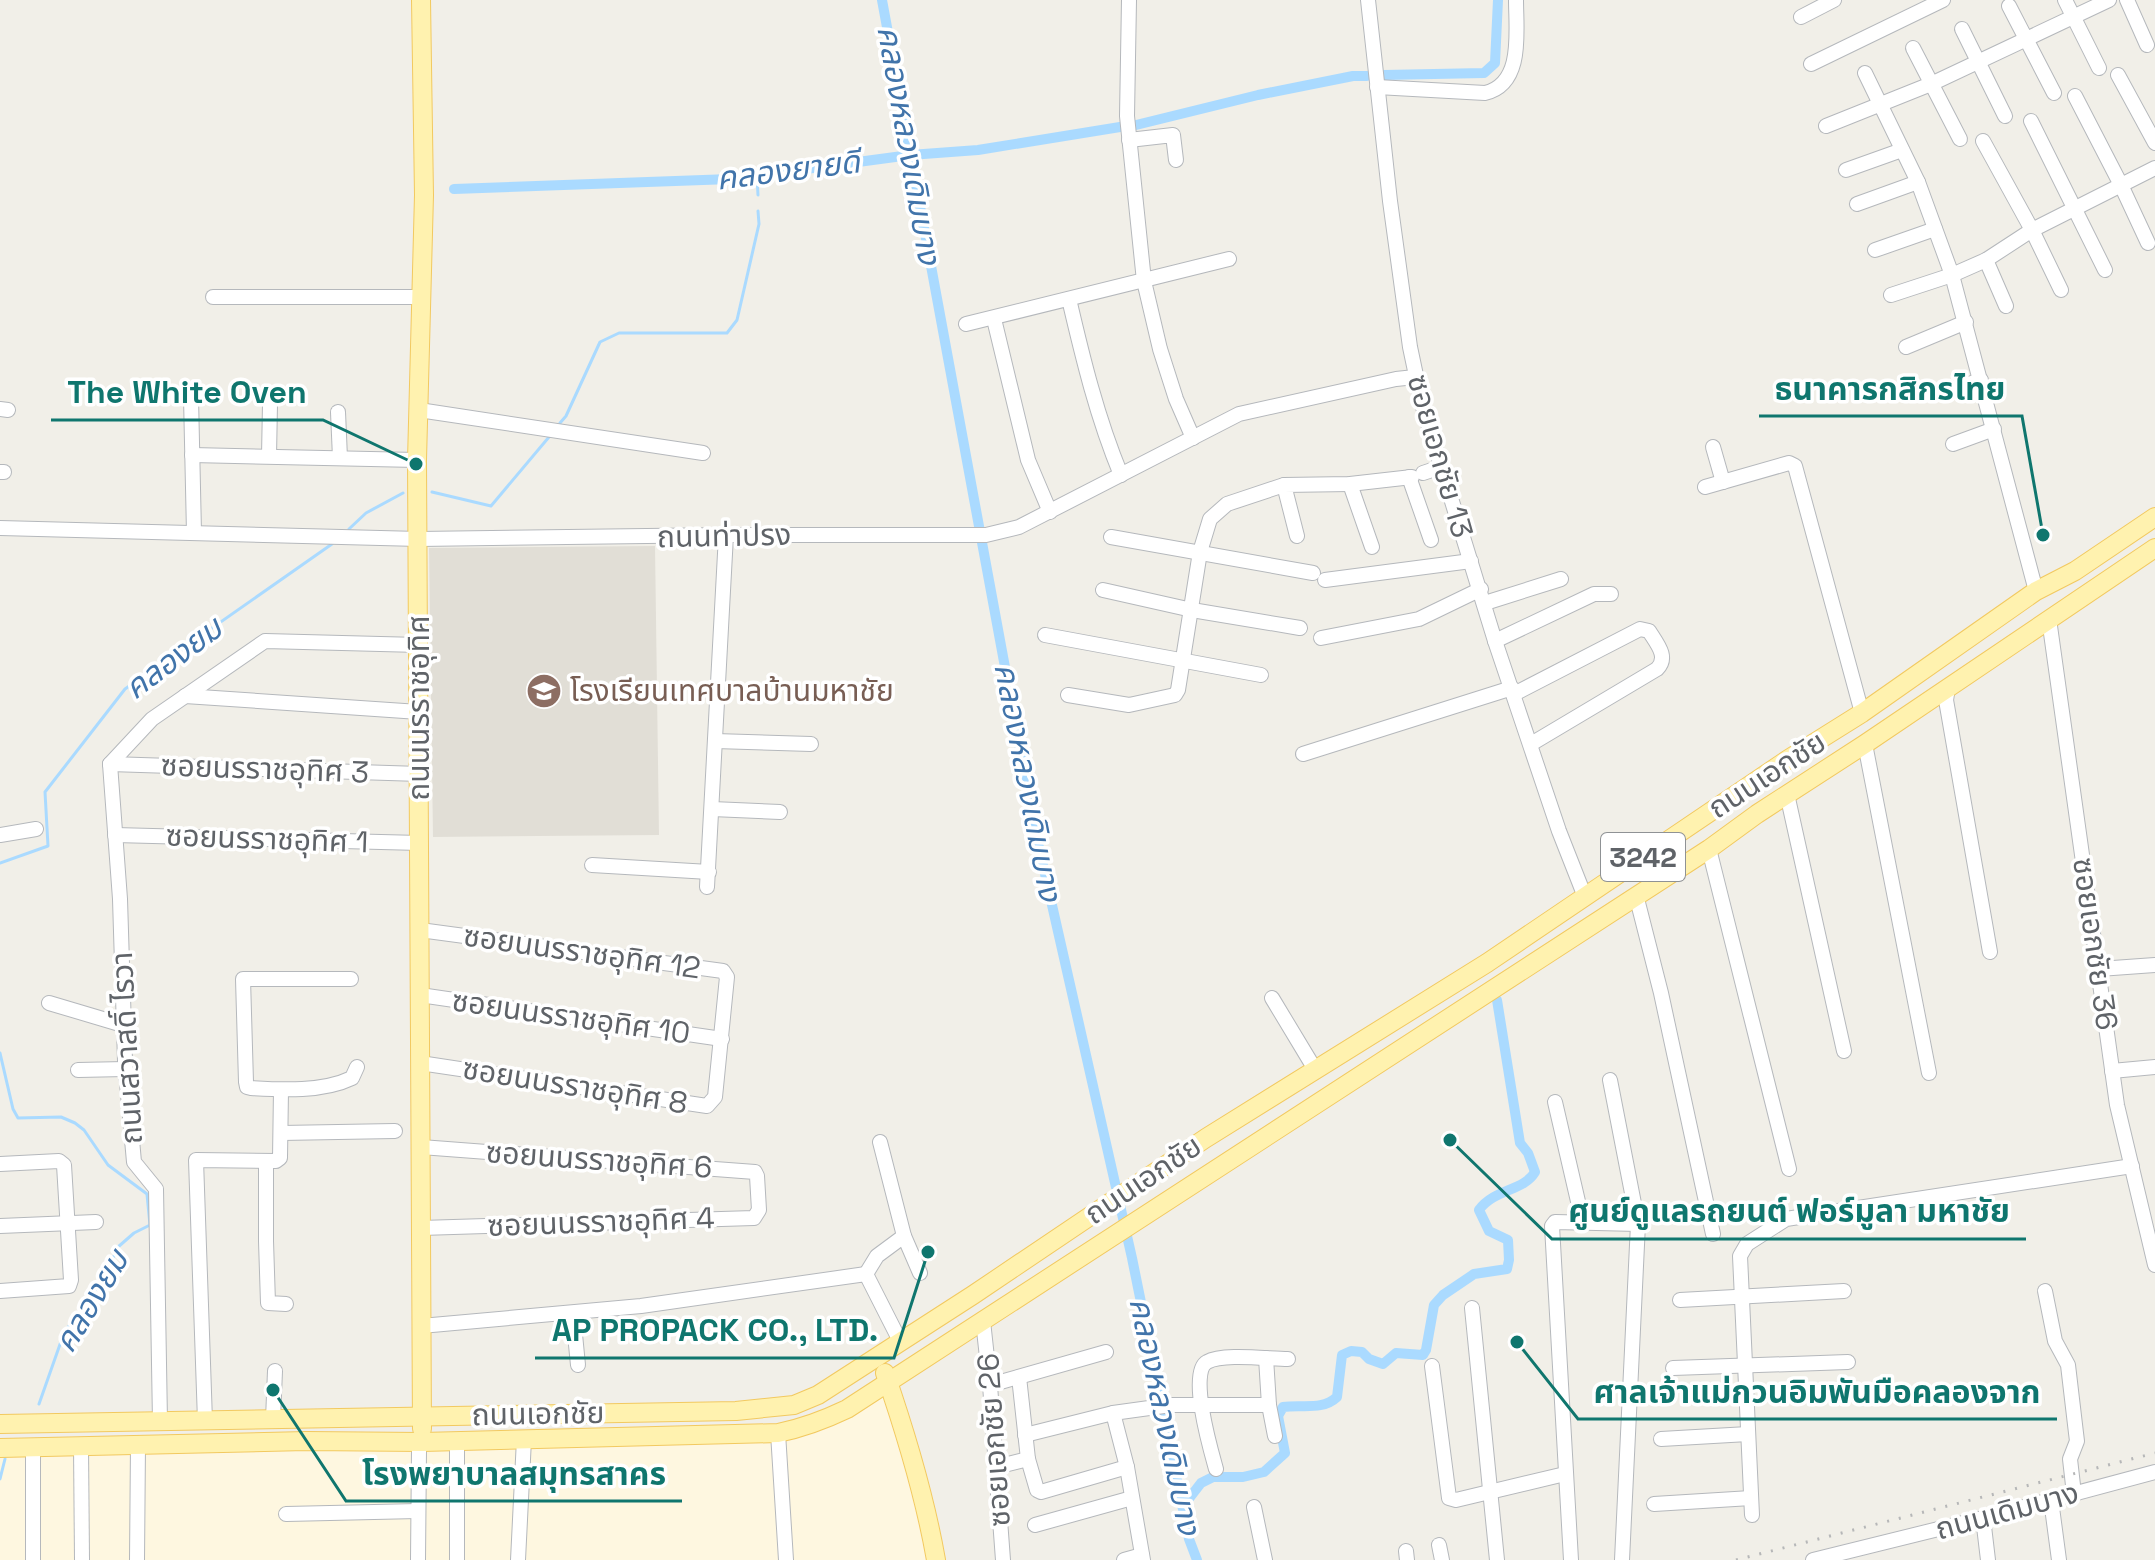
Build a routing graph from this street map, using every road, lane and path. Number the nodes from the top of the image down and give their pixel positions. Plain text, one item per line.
1 (421, 0) edge
2 (1129, 0) edge
3 (1368, 0) edge
4 (1516, 0) edge
5 (1834, 0) edge
6 (1943, 0) edge
7 (2065, 0) edge
8 (2109, 0) edge
9 (2127, 0) edge
10 (2009, 6) dead end
11 (1801, 17) dead end
12 (2075, 17) junction
13 (1962, 29) dead end
14 (2028, 40) junction
15 (2147, 45) dead end
16 (1913, 48) dead end
17 (1977, 61) junction
18 (1811, 64) dead end
19 (2099, 68) dead end
20 (1865, 73) dead end
21 (2118, 75) dead end
22 (1931, 84) junction
23 (1377, 87) junction
24 (2054, 93) dead end
25 (2075, 96) dead end
26 (1881, 106) junction
27 (2005, 116) dead end
28 (2031, 121) dead end
29 (1826, 126) dead end
30 (1960, 139) dead end
31 (1129, 140) junction
32 (1983, 141) dead end
33 (2155, 143) edge
34 (1902, 150) junction
35 (1176, 160) dead end
36 (2155, 168) edge
37 (1846, 170) dead end
38 (1918, 182) junction
39 (2121, 185) junction
40 (1857, 204) dead end
41 (2076, 208) junction
42 (1935, 229) junction
43 (2032, 230) junction
44 (2148, 243) dead end
45 (1875, 250) dead end
46 (1229, 259) dead end
47 (1986, 260) junction
48 (2105, 270) dead end
49 (1952, 275) junction
50 (1144, 281) junction
51 (2061, 290) dead end
52 (1891, 295) dead end
53 (213, 297) dead end
54 (420, 297) junction
55 (1069, 299) junction
56 (2006, 306) dead end
57 (994, 319) junction
58 (1966, 322) junction
59 (966, 324) dead end
60 (1906, 347) dead end
61 (1415, 377) junction
62 (1981, 380) junction
63 (1939, 394) dead end
64 (191, 397) dead end
65 (270, 404) dead end
66 (419, 410) junction
67 (338, 412) dead end
68 (1994, 429) junction
69 (1193, 438) junction
70 (1953, 444) dead end
71 (1713, 447) dead end
72 (703, 453) dead end
73 (192, 455) junction
74 (269, 456) junction
75 (340, 458) junction
76 (417, 460) junction
77 (1441, 467) junction
78 (1121, 475) junction
79 (1415, 476) junction
80 (1723, 482) junction
81 (1350, 484) junction
82 (1284, 485) junction
83 (1705, 487) dead end
84 (1050, 512) junction
85 (2155, 517) edge
86 (0, 528) edge
87 (194, 533) junction
88 (726, 535) junction
89 (1297, 536) dead end
90 (1111, 537) dead end
91 (419, 539) junction
92 (1431, 540) dead end
93 (1372, 547) dead end
94 (2155, 548) edge
95 (1200, 552) junction
96 (1471, 561) junction
97 (1561, 579) dead end
98 (1103, 590) dead end
99 (2036, 591) junction
100 (1611, 594) dead end
101 (1483, 596) junction
102 (1192, 610) junction
103 (2049, 619) junction
104 (1300, 628) dead end
105 (1045, 635) dead end
106 (1321, 638) dead end
107 (1495, 641) junction
108 (419, 645) junction
109 (1183, 660) junction
110 (1261, 675) dead end
111 (1948, 688) junction
112 (1513, 691) junction
113 (1068, 695) dead end
114 (185, 696) junction
115 (419, 712) junction
116 (1862, 713) junction
117 (715, 741) junction
118 (811, 744) dead end
119 (1531, 744) junction
120 (1865, 744) junction
121 (1303, 754) dead end
122 (110, 764) junction
123 (420, 774) junction
124 (1787, 794) junction
125 (712, 809) junction
126 (780, 812) dead end
127 (36, 829) dead end
128 (0, 835) edge
129 (115, 835) junction
130 (420, 843) junction
131 (1709, 849) junction
132 (592, 865) dead end
133 (1636, 895) junction
134 (1585, 897) junction
135 (420, 930) junction
136 (1990, 952) dead end
137 (2155, 965) edge
138 (2099, 969) junction
139 (351, 979) dead end
140 (420, 995) junction
141 (1272, 998) dead end
142 (49, 1003) dead end
143 (123, 1025) junction
144 (722, 1039) junction
145 (1844, 1051) dead end
146 (420, 1063) junction
147 (357, 1067) dead end
148 (2155, 1067) edge
149 (125, 1069) junction
150 (78, 1070) dead end
151 (1316, 1071) junction
152 (2112, 1071) junction
153 (1929, 1073) dead end
154 (1610, 1080) dead end
155 (281, 1090) junction
156 (1555, 1102) dead end
157 (395, 1131) dead end
158 (281, 1133) junction
159 (880, 1142) dead end
160 (421, 1147) junction
161 (266, 1161) junction
162 (0, 1164) edge
163 (2132, 1166) junction
164 (1789, 1169) dead end
165 (758, 1193) joint
166 (68, 1222) junction
167 (96, 1222) dead end
168 (1583, 1223) junction
169 (1638, 1224) junction
170 (0, 1226) edge
171 (421, 1228) junction
172 (1713, 1234) dead end
173 (904, 1236) junction
174 (2155, 1265) edge
175 (920, 1273) dead end
176 (866, 1274) junction
177 (0, 1291) edge
178 (1844, 1291) dead end
179 (2045, 1291) dead end
180 (1742, 1297) junction
181 (1680, 1300) dead end
182 (286, 1304) dead end
183 (1472, 1308) dead end
184 (573, 1314) junction
185 (983, 1321) junction
186 (421, 1326) junction
187 (900, 1341) junction
188 (1106, 1352) dead end
189 (879, 1355) junction
190 (1266, 1358) junction
191 (1288, 1359) dead end
192 (1848, 1362) dead end
193 (578, 1365) dead end
194 (1432, 1366) dead end
195 (1745, 1366) junction
196 (1673, 1368) dead end
197 (275, 1371) dead end
198 (1019, 1377) junction
199 (888, 1382) junction
200 (990, 1385) junction
201 (1269, 1405) junction
202 (1202, 1406) junction
203 (1113, 1413) junction
204 (422, 1417) junction
205 (273, 1419) junction
206 (160, 1421) junction
207 (205, 1421) junction
208 (0, 1424) edge
209 (778, 1433) junction
210 (1748, 1434) junction
211 (1025, 1435) junction
212 (1275, 1436) dead end
213 (524, 1439) junction
214 (1661, 1439) dead end
215 (457, 1441) junction
216 (422, 1442) junction
217 (138, 1445) junction
218 (81, 1446) junction
219 (33, 1447) junction
220 (0, 1448) edge
221 (1028, 1459) junction
222 (996, 1467) junction
223 (1127, 1467) junction
224 (1216, 1469) dead end
225 (2155, 1472) edge
226 (1565, 1474) junction
227 (1491, 1491) junction
228 (2074, 1494) junction
229 (1132, 1498) junction
230 (1751, 1498) junction
231 (2051, 1500) junction
232 (1654, 1504) dead end
233 (1254, 1507) dead end
234 (418, 1511) junction
235 (286, 1514) dead end
236 (1752, 1515) dead end
237 (1983, 1518) junction
238 (1035, 1525) dead end
239 (1864, 1554) edge
240 (1142, 1557) edge
241 (1832, 1558) edge
242 (33, 1560) edge
243 (82, 1560) edge
244 (137, 1560) edge
245 (418, 1560) edge
246 (457, 1560) edge
247 (518, 1560) edge
248 (786, 1560) edge
249 (936, 1560) edge
250 (1003, 1560) edge
251 (1124, 1560) edge
252 (1265, 1560) edge
253 (1497, 1560) edge
254 (1571, 1560) edge
255 (1622, 1560) edge
256 (1813, 1560) edge
257 (1988, 1560) edge
258 (2059, 1560) edge

1 - 54 main road, ถนนนรราชอุทิศ
2 - 31 street
3 - 23 street, ซอยเอกชัย 13
4 - 23 street
5 - 11 street
6 - 18 street
7 - 12 street
8 - 12 street
9 - 15 street
10 - 14 street
12 - 14 street
12 - 19 street
13 - 17 street
14 - 17 street
14 - 24 street
16 - 22 street
17 - 22 street
17 - 27 street
20 - 26 street
21 - 33 street
22 - 26 street
22 - 30 street
23 - 61 street, ซอยเอกชัย 13
25 - 39 street
26 - 29 street
26 - 34 street
28 - 41 street
31 - 35 street
31 - 50 street
32 - 43 street
34 - 37 street
34 - 38 street
36 - 39 street
38 - 40 street
38 - 42 street
39 - 41 street
39 - 44 street
41 - 43 street
41 - 48 street
42 - 45 street
42 - 49 street
43 - 47 street
43 - 51 street
46 - 50 street
47 - 49 street
47 - 56 street
49 - 52 street
49 - 58 street
50 - 55 street
50 - 69 street
53 - 54 street
54 - 66 main road, ถนนนรราชอุทิศ
55 - 57 street
55 - 78 street
57 - 59 street
57 - 84 street
58 - 60 street
58 - 62 street
61 - 69 street, ถนนท่าปรง
61 - 77 street, ซอยเอกชัย 13
62 - 63 street
62 - 68 street
64 - 73 street
65 - 74 street
66 - 72 street
66 - 76 main road, ถนนนรราชอุทิศ
67 - 75 street
68 - 70 street
68 - 99 street
69 - 78 street, ถนนท่าปรง
71 - 80 street
73 - 74 street
73 - 87 street
74 - 75 street
75 - 76 street
76 - 91 main road, ถนนนรราชอุทิศ
77 - 79 street
77 - 96 street, ซอยเอกชัย 13
78 - 84 street, ถนนท่าปรง
79 - 81 street
79 - 92 street
80 - 83 street
80 - 116 street
81 - 82 street
81 - 93 street
82 - 89 street
82 - 95 street
84 - 88 street, ถนนท่าปรง
85 - 99 main road, ถนนเอกชัย / 3242
86 - 87 street, ถนนท่าปรง
87 - 91 street, ถนนท่าปรง
88 - 91 street, ถนนท่าปรง
88 - 117 street
90 - 95 street
91 - 108 main road, ถนนนรราชอุทิศ
94 - 103 main road, ถนนเอกชัย / 3242
95 - 96 street
95 - 102 street
96 - 101 street, ซอยเอกชัย 13
97 - 101 street
98 - 102 street
99 - 103 main road
99 - 116 main road, ถนนเอกชัย / 3242
100 - 107 street
101 - 106 street
101 - 107 street, ซอยเอกชัย 13
102 - 104 street
102 - 109 street
103 - 111 main road, ถนนเอกชัย / 3242
103 - 138 street, ซอยเอกชัย 36
105 - 109 street
107 - 112 street, ซอยเอกชัย 13
108 - 114 street
108 - 115 main road, ถนนนรราชอุทิศ
109 - 110 street
109 - 113 street
111 - 120 main road, ถนนเอกชัย / 3242
111 - 136 street
112 - 119 street, ซอยเอกชัย 13
112 - 119 street
112 - 121 street
114 - 115 street
114 - 122 street
115 - 123 main road, ถนนนรราชอุทิศ
116 - 134 main road, ถนนเอกชัย / 3242
117 - 118 street
117 - 125 street
119 - 134 street, ซอยเอกชัย 13
120 - 124 main road, ถนนเอกชัย / 3242
120 - 153 street
122 - 123 street, ซอยนรราชอุทิศ 3
122 - 129 street, ถนนสวาสดิ์ ไรวา
123 - 130 main road, ถนนนรราชอุทิศ
124 - 131 main road, ถนนเอกชัย / 3242
124 - 145 street
125 - 126 street
125 - 132 street
127 - 128 street
129 - 130 street, ซอยนรราชอุทิศ 1
129 - 143 street, ถนนสวาสดิ์ ไรวา
130 - 135 main road, ถนนนรราชอุทิศ
131 - 133 main road, ถนนเอกชัย / 3242
131 - 164 street
133 - 172 street
133 - 185 main road, ถนนเอกชัย / 3242
134 - 151 main road, ถนนเอกชัย / 3242
135 - 140 main road, ถนนนรราชอุทิศ
135 - 144 street, ซอยนนรราชอุทิศ 12
137 - 138 street
138 - 152 street, ซอยเอกชัย 36
139 - 155 street
140 - 144 street, ซอยนนรราชอุทิศ 10
140 - 146 main road, ถนนนรราชอุทิศ
141 - 151 street
142 - 143 street
143 - 149 street, ถนนสวาสดิ์ ไรวา
144 - 146 street, ซอยนนรราชอุทิศ 8
146 - 160 main road, ถนนนรราชอุทิศ
147 - 155 street
148 - 152 street
149 - 150 street
149 - 206 street, ถนนสวาสดิ์ ไรวา
151 - 187 main road, ถนนเอกชัย / 3242
152 - 163 street, ซอยเอกชัย 36
154 - 169 street
155 - 158 street
156 - 168 street
157 - 158 street
158 - 161 street
159 - 173 street
160 - 165 street, ซอยนนรราชอุทิศ 6
160 - 171 main road, ถนนนรราชอุทิศ
161 - 182 street
161 - 207 street
162 - 166 street
163 - 174 street, ซอยเอกชัย 36
163 - 180 street
165 - 171 street, ซอยนนรราชอุทิศ 4
166 - 167 street
166 - 170 street
166 - 177 street
168 - 169 street
168 - 226 street
169 - 255 street
171 - 186 main road, ถนนนรราชอุทิศ
173 - 175 street
173 - 176 street
176 - 184 street
176 - 187 street
178 - 180 street
179 - 228 street
180 - 181 street
180 - 195 street
183 - 227 street
184 - 186 street
184 - 193 street
185 - 199 main road, ถนนเอกชัย
185 - 200 street, ซอยเอกชัย 26
186 - 204 main road, ถนนนรราชอุทิศ
187 - 189 main road, ถนนเอกชัย
188 - 198 street
189 - 199 main road
189 - 204 main road, ถนนเอกชัย
190 - 191 street
190 - 201 street
190 - 202 street
192 - 195 street
194 - 227 street
195 - 196 street
195 - 210 street
197 - 205 street
198 - 200 street
198 - 211 street
199 - 209 main road, ถนนเอกชัย
199 - 249 main road
200 - 222 street, ซอยเอกชัย 26
201 - 202 street
201 - 212 street
202 - 203 street
202 - 224 street
203 - 211 street
203 - 223 street
204 - 205 main road, ถนนเอกชัย
204 - 216 main road, ถนนนรราชอุทิศ
205 - 207 main road, ถนนเอกชัย
206 - 207 main road, ถนนเอกชัย
206 - 208 main road, ถนนเอกชัย
209 - 213 main road, ถนนเอกชัย
209 - 248 street
210 - 214 street
210 - 230 street
211 - 221 street
213 - 215 main road, ถนนเอกชัย
213 - 247 street
215 - 216 main road, ถนนเอกชัย
215 - 246 street
216 - 217 main road, ถนนเอกชัย
216 - 234 street
217 - 218 main road, ถนนเอกชัย
217 - 244 street
218 - 219 main road, ถนนเอกชัย
218 - 243 street
219 - 220 main road, ถนนเอกชัย
219 - 242 street
221 - 222 street
221 - 223 street
222 - 250 street, ซอยเอกชัย 26
223 - 229 street
225 - 228 street, ถนนเดิมบาง
226 - 227 street
226 - 254 street
227 - 253 street
228 - 231 street, ถนนเดิมบาง
229 - 238 street
229 - 240 street
230 - 232 street
230 - 236 street
231 - 237 street, ถนนเดิมบาง
231 - 258 street
233 - 252 street
234 - 235 street
234 - 245 street
237 - 239 street, ถนนเดิมบาง
237 - 257 street
239 - 241 street, ถนนเดิมบาง
240 - 251 street
241 - 256 street, ถนนเดิมบาง

